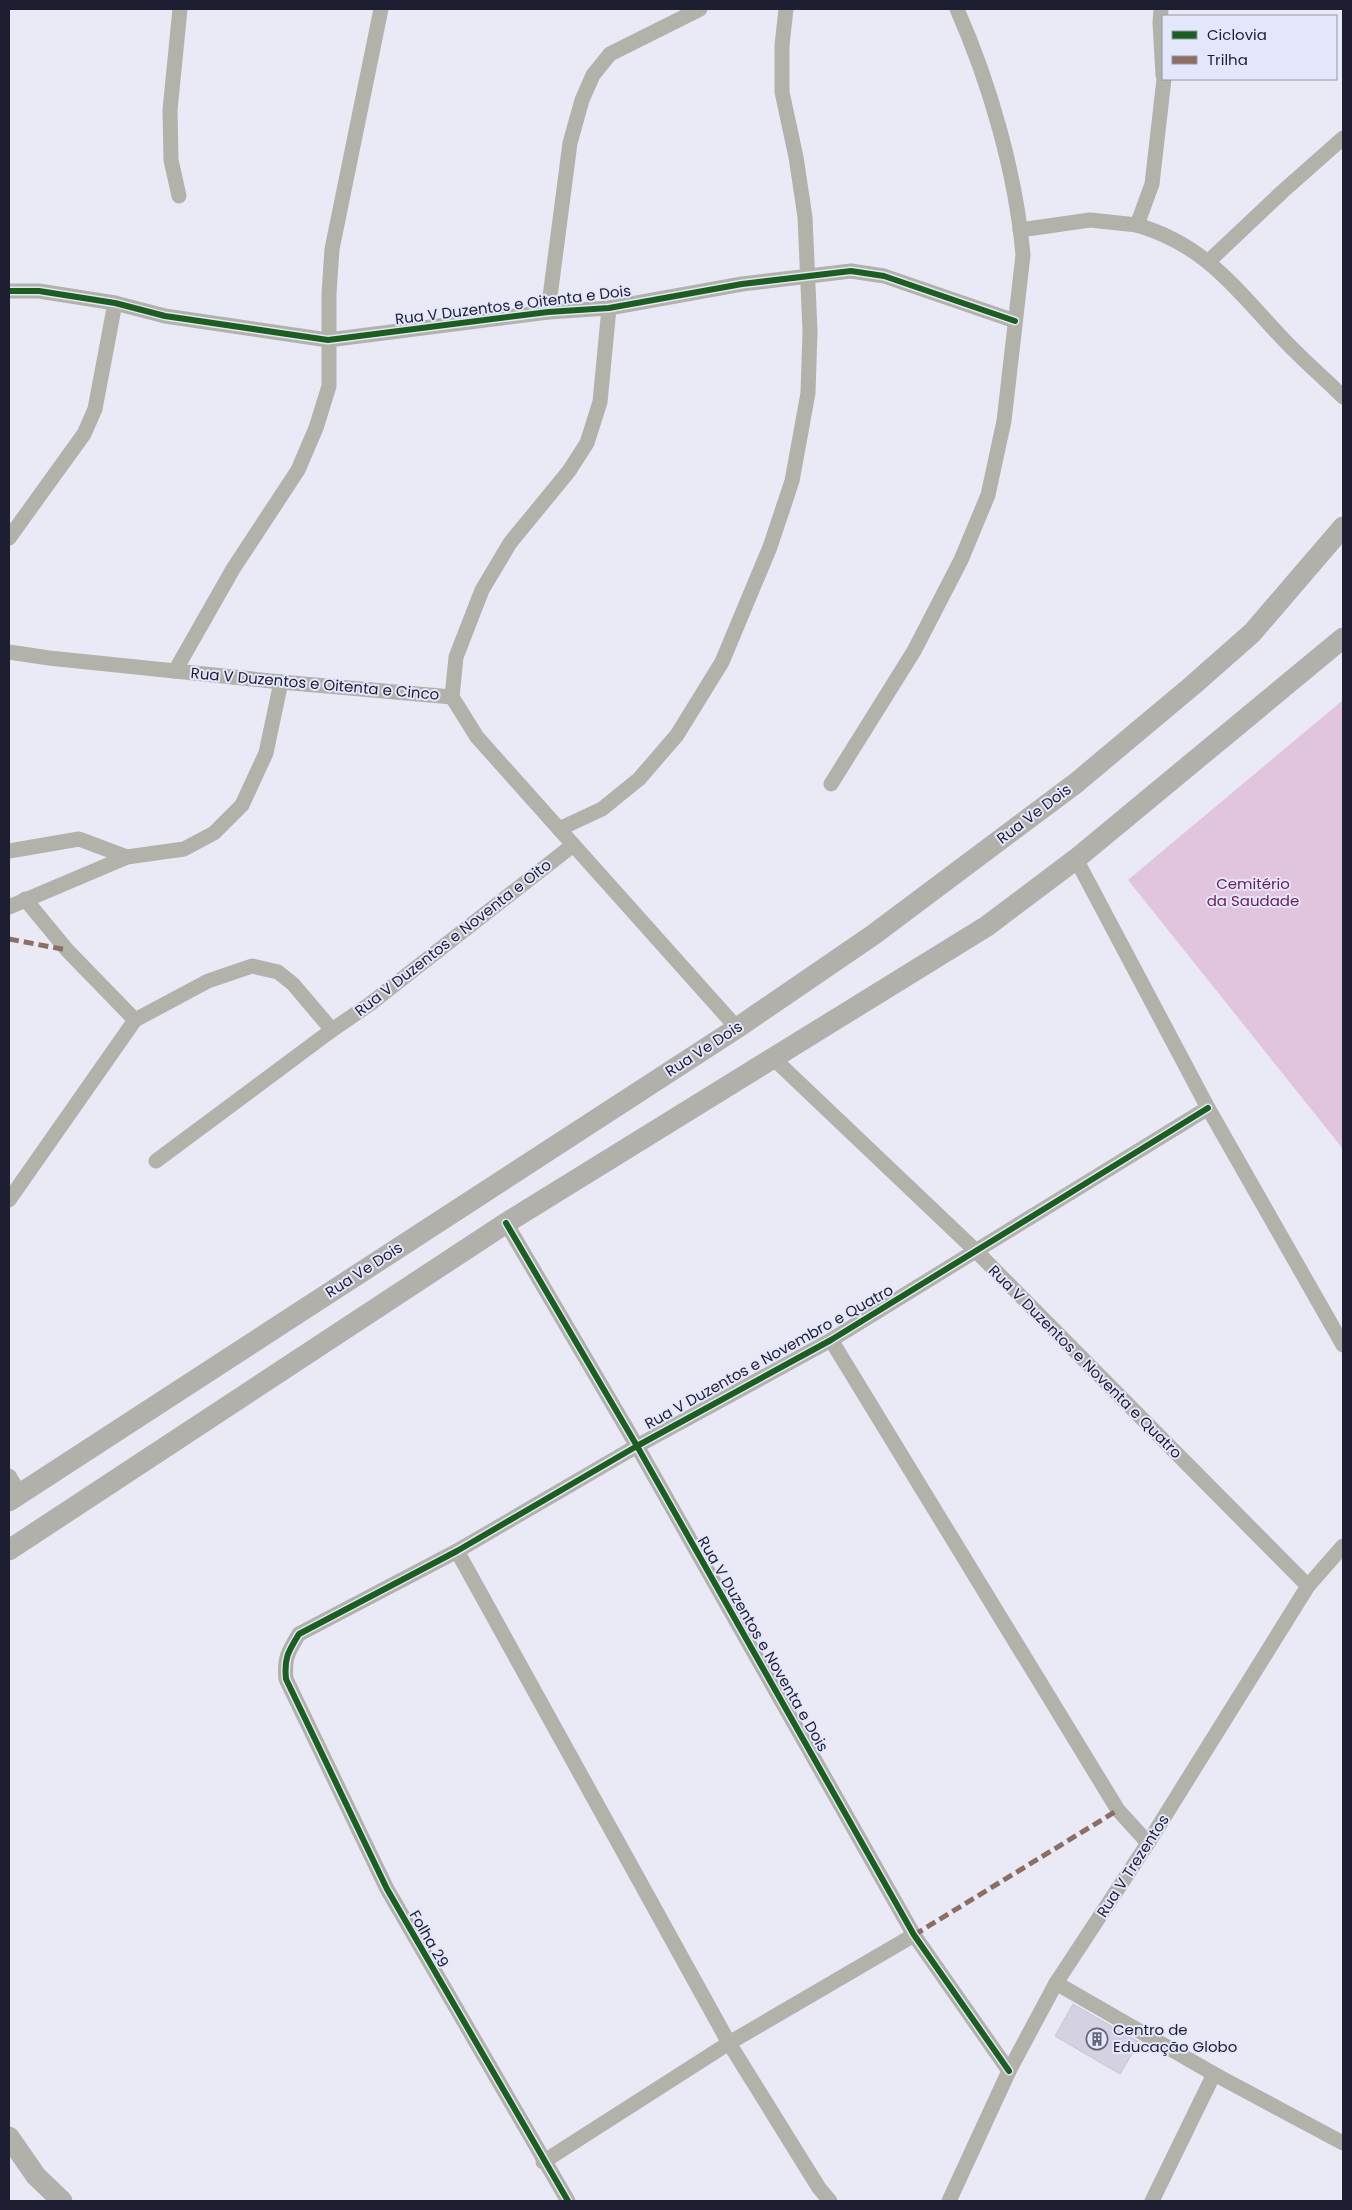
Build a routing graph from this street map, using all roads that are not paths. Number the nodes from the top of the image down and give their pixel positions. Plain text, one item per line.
1 (180, 9) edge
2 (381, 9) edge
3 (700, 9) edge
4 (786, 9) edge
5 (957, 9) edge
6 (1161, 9) edge
7 (1162, 58) edge
8 (1164, 80) edge
9 (1343, 138) edge
10 (179, 196) dead end
11 (1137, 225) junction
12 (1020, 230) junction
13 (1209, 262) junction
14 (809, 275) junction
15 (9, 291) edge
16 (114, 303) junction
17 (609, 308) junction
18 (548, 312) junction
19 (1015, 321) junction
20 (328, 340) junction
21 (1343, 397) edge
22 (1343, 527) edge
23 (9, 538) edge
24 (1343, 638) edge
25 (9, 652) edge
26 (175, 671) junction
27 (281, 682) junction
28 (452, 696) junction
29 (831, 784) dead end
30 (559, 829) junction
31 (573, 845) junction
32 (9, 851) edge
33 (127, 857) junction
34 (1076, 860) junction
35 (25, 899) junction
36 (9, 907) edge
37 (135, 1020) junction
38 (737, 1028) junction
39 (332, 1030) junction
40 (773, 1058) junction
41 (1208, 1108) junction
42 (156, 1161) dead end
43 (9, 1200) edge
44 (506, 1222) junction
45 (976, 1251) junction
46 (831, 1340) junction
47 (1343, 1345) edge
48 (637, 1446) junction
49 (9, 1476) edge
50 (15, 1498) edge
51 (1343, 1546) edge
52 (9, 1550) edge
53 (457, 1551) junction
54 (1308, 1586) junction
55 (286, 1679) joint
56 (1148, 1843) junction
57 (914, 1935) junction
58 (1056, 1983) junction
59 (729, 2043) junction
60 (1009, 2071) junction
61 (1214, 2074) junction
62 (9, 2138) edge
63 (1343, 2143) edge
64 (543, 2162) junction
65 (62, 2201) edge
66 (568, 2201) edge
67 (830, 2201) edge
68 (949, 2201) edge
69 (1152, 2201) edge

1 - 10 street
2 - 20 street
3 - 18 street
4 - 14 street
5 - 12 street
6 - 7 street
8 - 11 street
9 - 13 street
11 - 12 street
11 - 13 street
12 - 19 street
13 - 21 street
14 - 17 street, Rua V Duzentos e Oitenta e Dois
14 - 19 street, Rua V Duzentos e Oitenta e Dois
14 - 30 street
15 - 16 street, Rua V Duzentos e Oitenta e Dois
16 - 20 street, Rua V Duzentos e Oitenta e Dois
16 - 23 street
17 - 18 street, Rua V Duzentos e Oitenta e Dois
17 - 28 street
18 - 20 street, Rua V Duzentos e Oitenta e Dois
19 - 29 street
20 - 26 street
22 - 38 main road, Rua Ve Dois
24 - 34 main road
25 - 26 street, Rua V Duzentos e Oitenta e Cinco
26 - 27 street, Rua V Duzentos e Oitenta e Cinco
27 - 28 street, Rua V Duzentos e Oitenta e Cinco
27 - 33 street
28 - 30 street, Rua V Duzentos e Oitenta e Cinco
30 - 31 street, Rua V Duzentos e Oitenta e Cinco
31 - 38 street, Rua V Duzentos e Oitenta e Cinco
31 - 39 street, Rua V Duzentos e Noventa e Oito
32 - 33 street
33 - 35 street
34 - 40 main road
34 - 41 street
35 - 36 street
35 - 37 street
37 - 39 street
37 - 43 street
38 - 50 main road, Rua Ve Dois
39 - 42 street, Rua V Duzentos e Noventa e Oito
40 - 44 main road
40 - 45 street, Rua V Duzentos e Noventa e Quatro
41 - 45 street, Rua V Duzentos e Novembro e Quatro
41 - 47 street
44 - 48 street, Rua V Duzentos e Noventa e Dois
44 - 52 main road
45 - 46 street, Rua V Duzentos e Novembro e Quatro
45 - 54 street, Rua V Duzentos e Noventa e Quatro
46 - 48 street, Rua V Duzentos e Novembro e Quatro
46 - 56 street
48 - 53 street, Rua V Duzentos e Novembro e Quatro
48 - 57 street, Rua V Duzentos e Noventa e Dois
49 - 50 street
51 - 54 street, Rua V Trezentos
53 - 55 street, Rua V Duzentos e Novembro e Quatro
53 - 59 street
54 - 56 street, Rua V Trezentos
55 - 64 street, Folha 29
56 - 58 street, Rua V Trezentos
57 - 59 street
57 - 60 street, Rua V Duzentos e Noventa e Dois
58 - 60 street, Rua V Trezentos
58 - 61 street
59 - 64 street
59 - 67 street
60 - 68 street, Rua V Trezentos
61 - 63 street
61 - 69 street
62 - 65 main road
64 - 66 street, Folha 29

